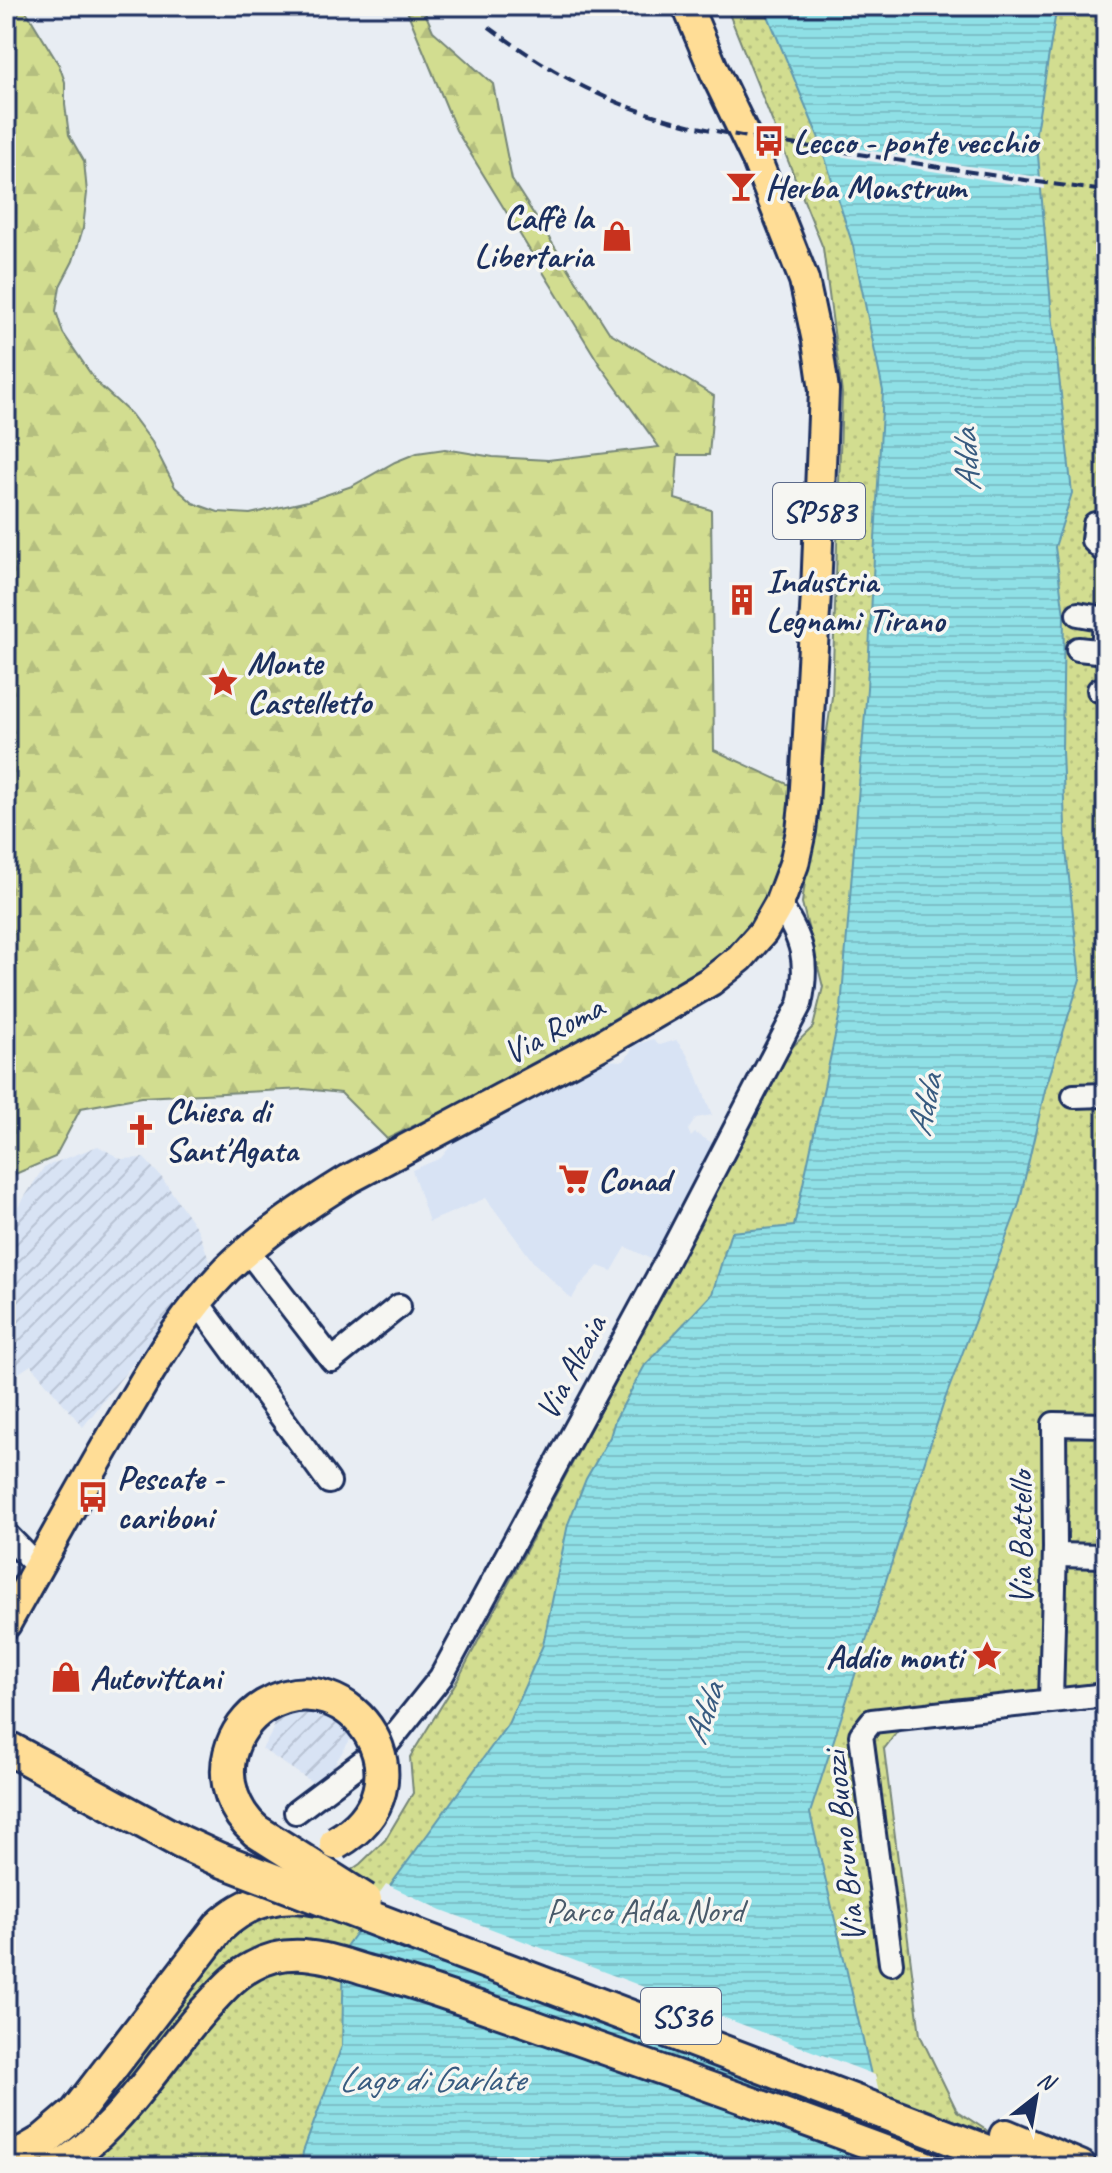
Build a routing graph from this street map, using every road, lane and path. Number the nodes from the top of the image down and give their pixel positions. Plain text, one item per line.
1 (687, 6) edge
2 (1101, 524) edge
3 (1106, 553) edge
4 (1078, 614) dead end
5 (1106, 619) edge
6 (1078, 649) dead end
7 (1105, 652) edge
8 (779, 904) junction
9 (1106, 1095) edge
10 (1074, 1096) dead end
11 (248, 1251) junction
12 (198, 1303) junction
13 (399, 1306) dead end
14 (1106, 1425) edge
15 (329, 1482) dead end
16 (6, 1534) edge
17 (1055, 1555) junction
18 (1106, 1556) edge
19 (38, 1567) junction
20 (6, 1624) edge
21 (1106, 1695) edge
22 (1051, 1700) junction
23 (6, 1727) edge
24 (6, 1747) edge
25 (296, 1812) dead end
26 (326, 1848) dead end
27 (241, 1889) dead end
28 (365, 1900) junction
29 (416, 1935) junction
30 (891, 1963) dead end
31 (997, 2132) junction
32 (956, 2140) junction
33 (6, 2145) edge
34 (1106, 2161) edge
35 (6, 2163) edge
36 (56, 2167) edge
37 (929, 2167) edge
38 (1005, 2167) edge
39 (1027, 2167) edge
40 (1080, 2167) edge

1 - 8 main road, Via Roma / SP583
2 - 3 street
4 - 5 street
5 - 7 street
6 - 7 street
8 - 11 main road, Via Roma / SP583
8 - 25 street, Via Alzaia
9 - 10 street
11 - 12 main road, Via Roma / SP583
11 - 13 street
12 - 15 street
12 - 19 main road, Via Roma / SP583
14 - 17 street, Via Battello
16 - 19 street
17 - 18 street
17 - 22 street, Via Battello
19 - 20 main road, Via Roma / SP583
21 - 22 street, Via Bruno Buozzi
22 - 30 street, Via Bruno Buozzi
23 - 28 highway, SS36, bridge
24 - 29 highway, SS36, bridge
26 - 28 highway, bridge
27 - 33 highway
28 - 31 highway, SS36
29 - 32 highway, SS36
29 - 35 highway, bridge
31 - 34 highway
31 - 40 highway, SS36
32 - 38 highway
32 - 39 highway, SS36
36 - 37 main road

